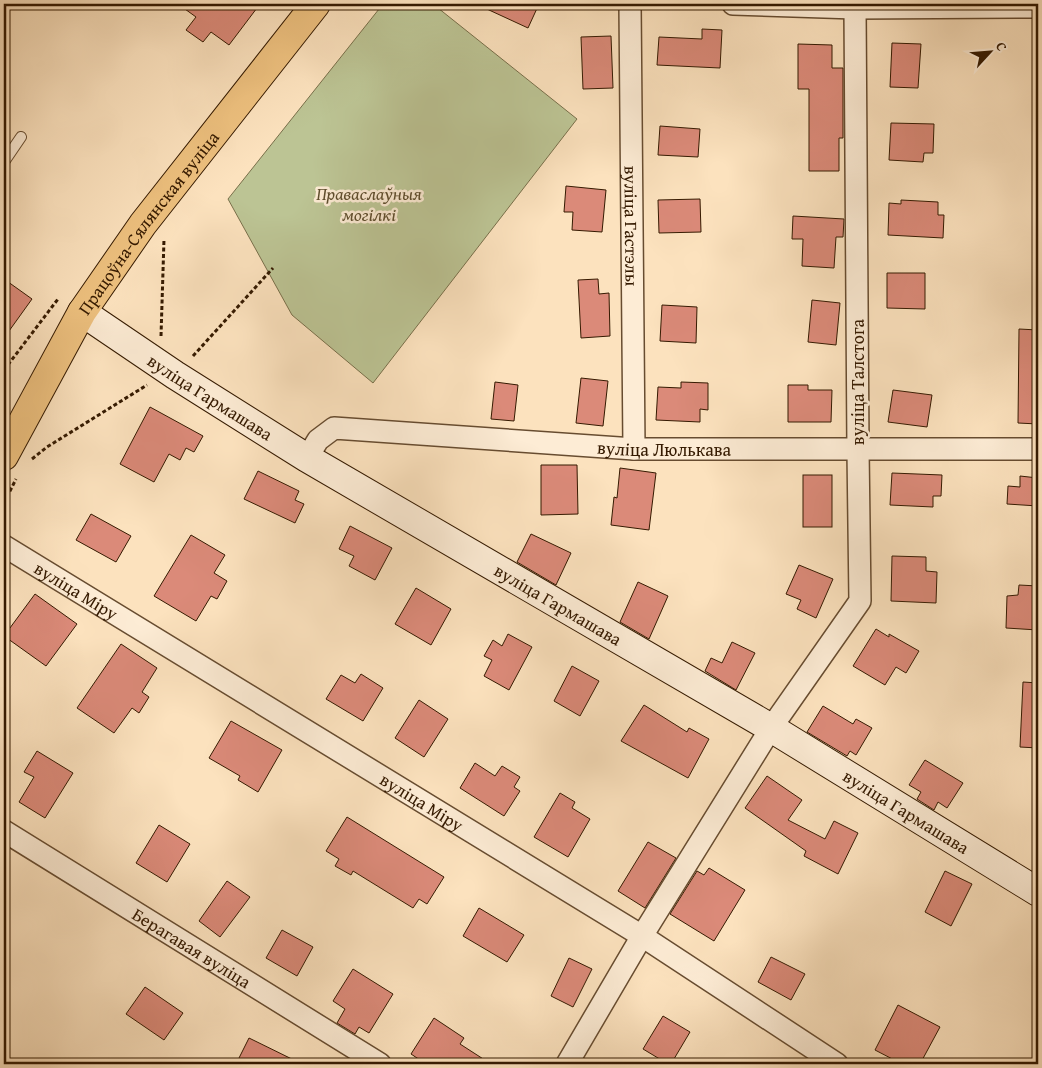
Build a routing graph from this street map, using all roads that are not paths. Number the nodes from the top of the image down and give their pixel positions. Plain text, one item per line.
1 (316, 4) edge
2 (630, 4) edge
3 (732, 4) edge
4 (1038, 7) edge
5 (855, 8) junction
6 (21, 136) dead end
7 (4, 162) edge
8 (82, 312) junction
9 (634, 449) junction
10 (1038, 449) edge
11 (858, 450) junction
12 (4, 456) edge
13 (307, 458) junction
14 (4, 546) edge
15 (771, 728) junction
16 (4, 831) edge
17 (1038, 892) edge
18 (642, 936) junction
19 (380, 1064) edge
20 (567, 1064) edge
21 (837, 1064) edge

1 - 8 main road, Працоўна-Сялянская вуліца
2 - 9 street, вуліца Гастэлы
3 - 5 street
4 - 5 street
5 - 11 street, вуліца Талстога
6 - 7 lane
8 - 12 main road, Працоўна-Сялянская вуліца
8 - 13 main road, вуліца Гармашава
9 - 11 street, вуліца Люлькава
9 - 13 street, вуліца Люлькава
10 - 11 street, вуліца Люлькава
11 - 15 street, вуліца Талстога
13 - 15 main road, вуліца Гармашава
14 - 18 street, вуліца Міру
15 - 17 main road, вуліца Гармашава
15 - 18 street, вуліца Талстога
16 - 19 street, Берагавая вуліца
18 - 20 street, вуліца Талстога
18 - 21 street, вуліца Міру

